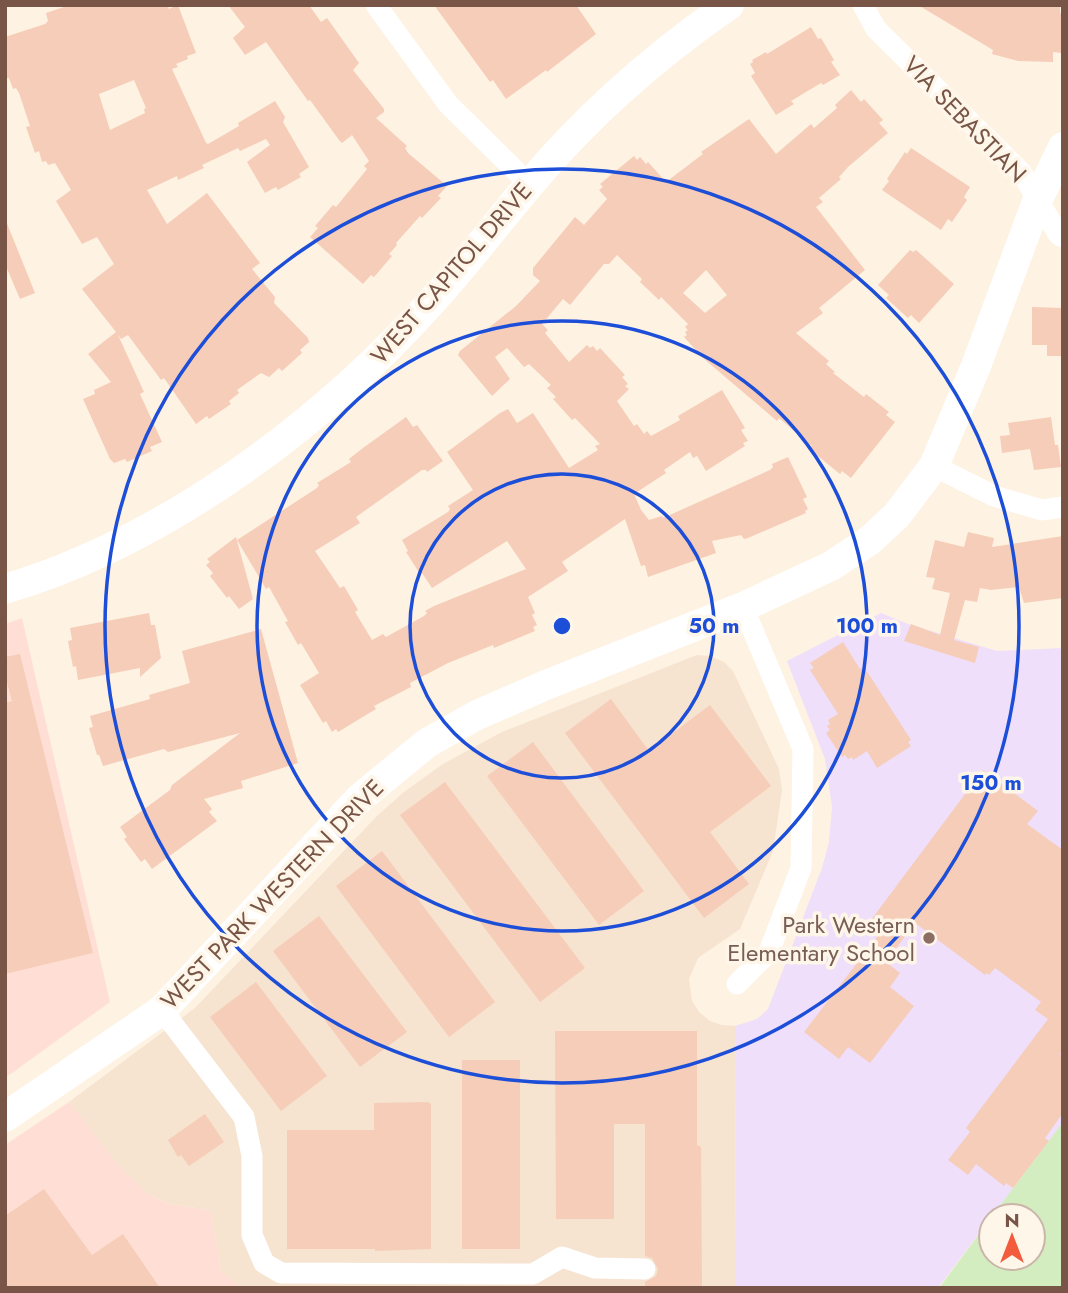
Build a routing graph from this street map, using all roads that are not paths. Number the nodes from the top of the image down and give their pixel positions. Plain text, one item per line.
1 (376, 5) edge
2 (729, 5) edge
3 (863, 5) edge
4 (1063, 147) edge
5 (529, 184) junction
6 (1038, 199) junction
7 (1063, 237) edge
8 (934, 466) junction
9 (1063, 507) edge
10 (5, 589) edge
11 (743, 607) junction
12 (737, 984) dead end
13 (162, 1010) junction
14 (5, 1117) edge
15 (645, 1269) dead end

1 - 5 street
2 - 5 street, WEST CAPITOL DRIVE
3 - 6 street, VIA SEBASTIAN
4 - 6 street, WEST PARK WESTERN DRIVE
5 - 10 street, WEST CAPITOL DRIVE
6 - 7 street, VIA SEBASTIAN
6 - 8 street, WEST PARK WESTERN DRIVE
8 - 9 street
8 - 11 street, WEST PARK WESTERN DRIVE
11 - 12 street
11 - 13 street, WEST PARK WESTERN DRIVE
13 - 14 street, WEST PARK WESTERN DRIVE
13 - 15 street

